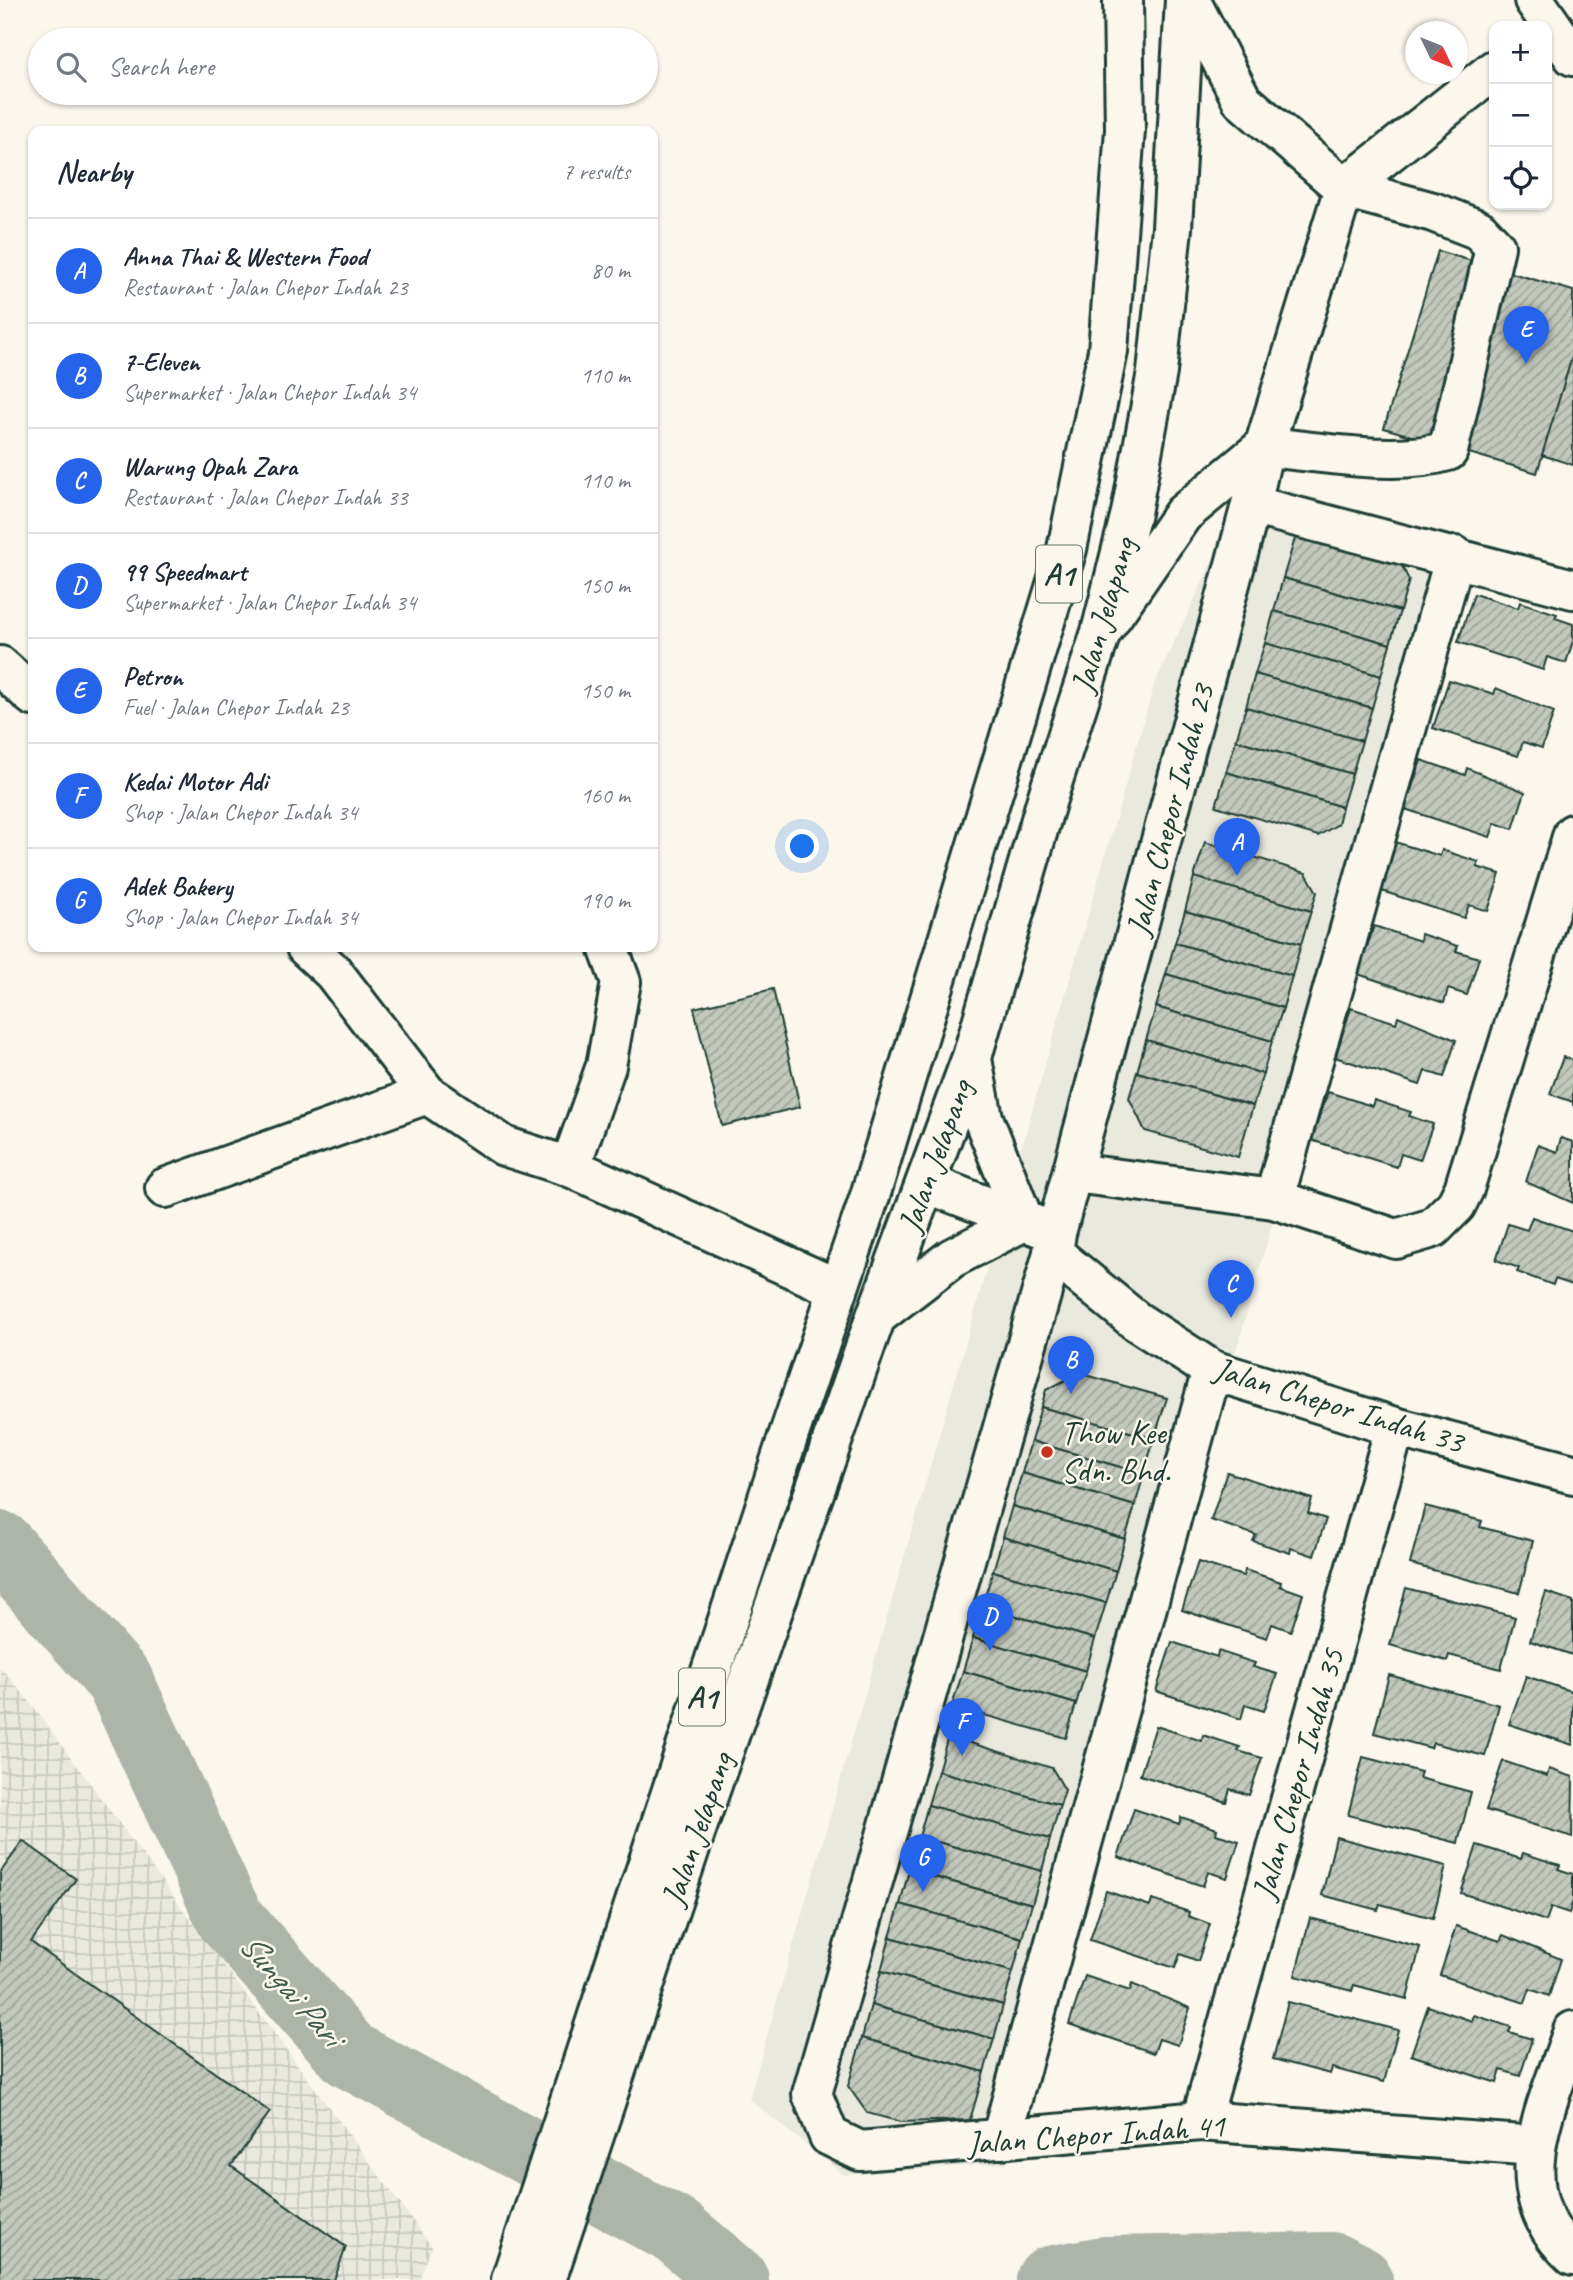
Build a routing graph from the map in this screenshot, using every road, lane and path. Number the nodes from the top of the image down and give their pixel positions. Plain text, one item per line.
1 (1123, 0) edge
2 (1188, 0) edge
3 (1543, 18) edge
4 (1573, 56) edge
5 (1489, 74) edge
6 (1344, 188) junction
7 (1264, 447) junction
8 (1251, 505) junction
9 (1455, 556) junction
10 (1573, 589) edge
11 (1101, 632) junction
12 (0, 666) edge
13 (28, 691) edge
14 (1573, 834) edge
15 (311, 952) edge
16 (610, 952) edge
17 (972, 1057) junction
18 (427, 1094) junction
19 (891, 1130) junction
20 (570, 1167) junction
21 (1074, 1173) junction
22 (926, 1183) junction
23 (165, 1188) dead end
24 (870, 1196) junction
25 (1274, 1199) junction
26 (1044, 1235) junction
27 (838, 1289) junction
28 (876, 1316) junction
29 (1212, 1370) junction
30 (1395, 1427) junction
31 (1573, 1474) edge
32 (1573, 2031) edge
33 (609, 2039) junction
34 (1201, 2121) junction
35 (829, 2136) joint
36 (1001, 2139) junction
37 (1535, 2146) junction
38 (1573, 2256) edge
39 (532, 2270) edge

1 - 19 street, Jalan Jelapang / A1
2 - 6 street
2 - 11 street, Jalan Jelapang / A1
3 - 4 street
5 - 6 street
6 - 7 street, Jalan Chepor Indah 23
6 - 7 street
7 - 8 street, Jalan Chepor Indah 23
7 - 11 street
8 - 9 street
8 - 21 street, Jalan Chepor Indah 23
9 - 10 street
9 - 25 street
11 - 17 street, Jalan Jelapang / A1
12 - 13 street
14 - 25 street
15 - 18 street
16 - 20 street
17 - 22 street, Jalan Jelapang / A1
17 - 26 street
18 - 20 street
18 - 23 street
19 - 22 street
19 - 24 street, Jalan Jelapang / A1
20 - 27 street
21 - 25 street
21 - 26 street, Jalan Chepor Indah 23
22 - 24 street
22 - 26 street
22 - 28 street, Jalan Jelapang / A1
24 - 27 street, Jalan Jelapang / A1
26 - 28 street
26 - 29 street, Jalan Chepor Indah 33
26 - 35 street, Jalan Chepor Indah 23
27 - 33 street, Jalan Jelapang / A1
28 - 33 street, Jalan Jelapang / A1
29 - 30 street, Jalan Chepor Indah 33
29 - 36 street
30 - 31 street, Jalan Chepor Indah 33
30 - 34 street, Jalan Chepor Indah 35
32 - 37 street
33 - 39 street, Jalan Jelapang / A1
34 - 36 street, Jalan Chepor Indah 41
34 - 37 street, Jalan Chepor Indah 41
35 - 36 street, Jalan Chepor Indah 41
37 - 38 street

